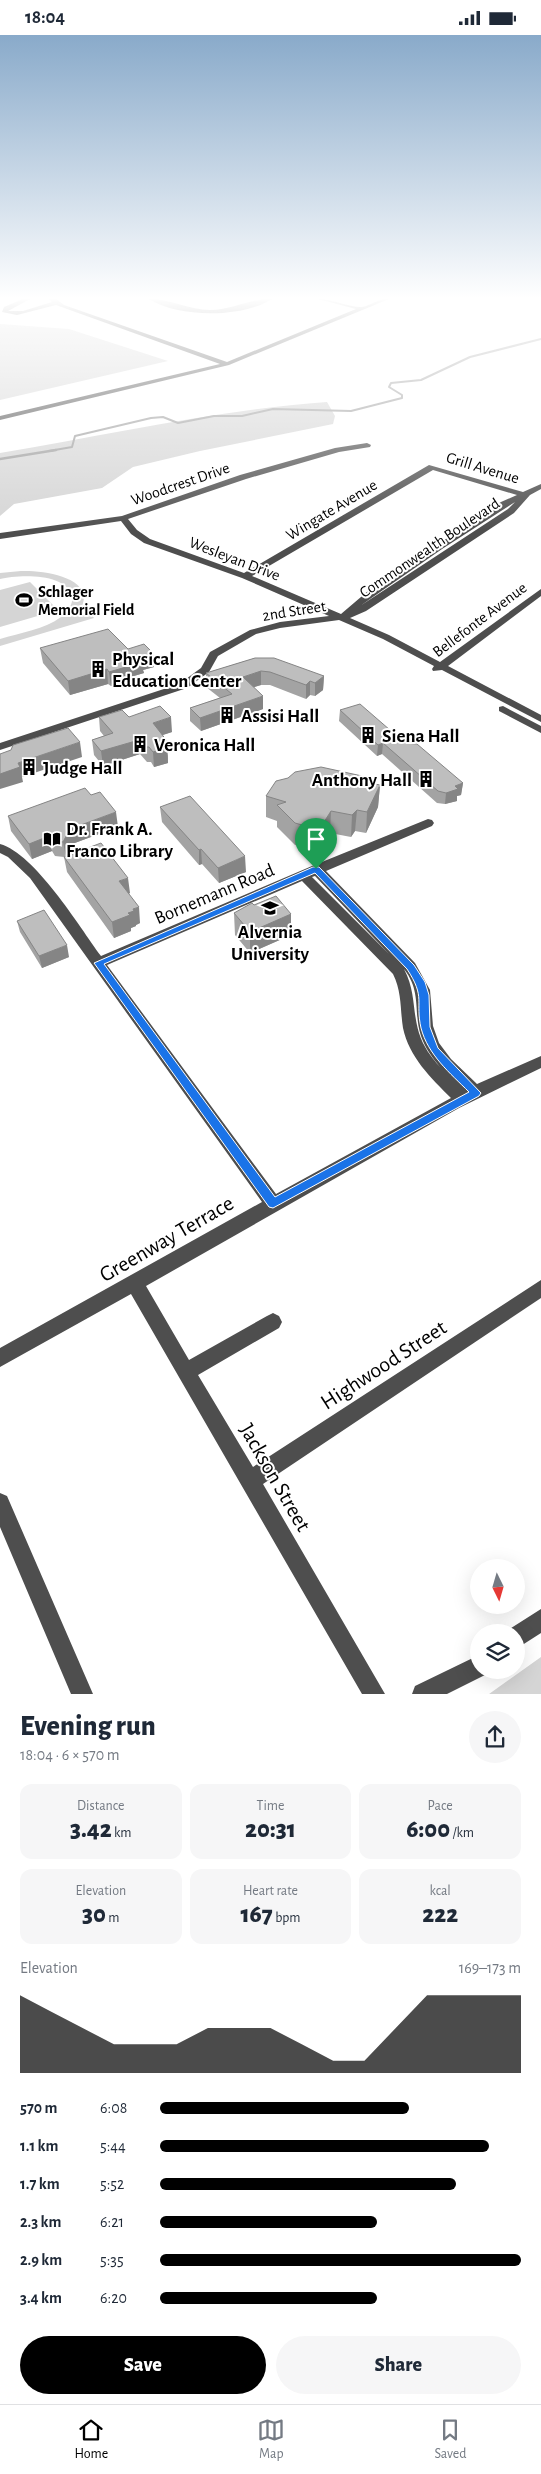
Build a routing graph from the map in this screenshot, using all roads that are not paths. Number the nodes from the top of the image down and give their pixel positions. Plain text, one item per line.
1 (175, 376) edge
2 (0, 419) edge
3 (367, 445) dead end
4 (432, 467) joint
5 (541, 486) edge
6 (526, 495) junction
7 (123, 519) junction
8 (0, 536) edge
9 (245, 577) junction
10 (541, 592) edge
11 (343, 617) junction
12 (438, 668) junction
13 (540, 726) edge
14 (0, 747) edge
15 (428, 823) dead end
16 (0, 849) edge
17 (310, 872) junction
18 (98, 963) junction
19 (541, 1062) edge
20 (469, 1096) junction
21 (273, 1203) junction
22 (135, 1284) junction
23 (541, 1288) edge
24 (273, 1322) dead end
25 (0, 1358) edge
26 (187, 1371) junction
27 (251, 1480) junction
28 (0, 1503) edge
29 (541, 1620) edge
30 (525, 1632) edge
31 (470, 1670) edge
32 (82, 1694) edge
33 (374, 1694) edge
34 (423, 1694) edge

1 - 2 street
3 - 7 street, Woodcrest Drive
4 - 6 street, Grill Avenue
4 - 9 street, Wingate Avenue
5 - 6 street, Commonwealth Boulevard
6 - 11 street, Commonwealth Boulevard
7 - 8 street, Woodcrest Drive
7 - 9 street, Wesleyan Drive
9 - 11 street, Wesleyan Drive
10 - 12 street, Bellefonte Avenue
11 - 12 street, Commonwealth Boulevard
11 - 14 street, 2nd Street
12 - 13 street, Commonwealth Boulevard
15 - 17 street, Bornemann Road
16 - 18 street
17 - 18 street, Bornemann Road
17 - 20 street
18 - 21 street
19 - 20 street, Greenway Terrace
20 - 21 street, Greenway Terrace
21 - 22 street, Greenway Terrace
22 - 25 street, Greenway Terrace
22 - 26 street, Jackson Street
23 - 27 street, Highwood Street
24 - 26 street
26 - 27 street, Jackson Street
27 - 33 street, Jackson Street
28 - 32 street
29 - 30 street
31 - 34 street

